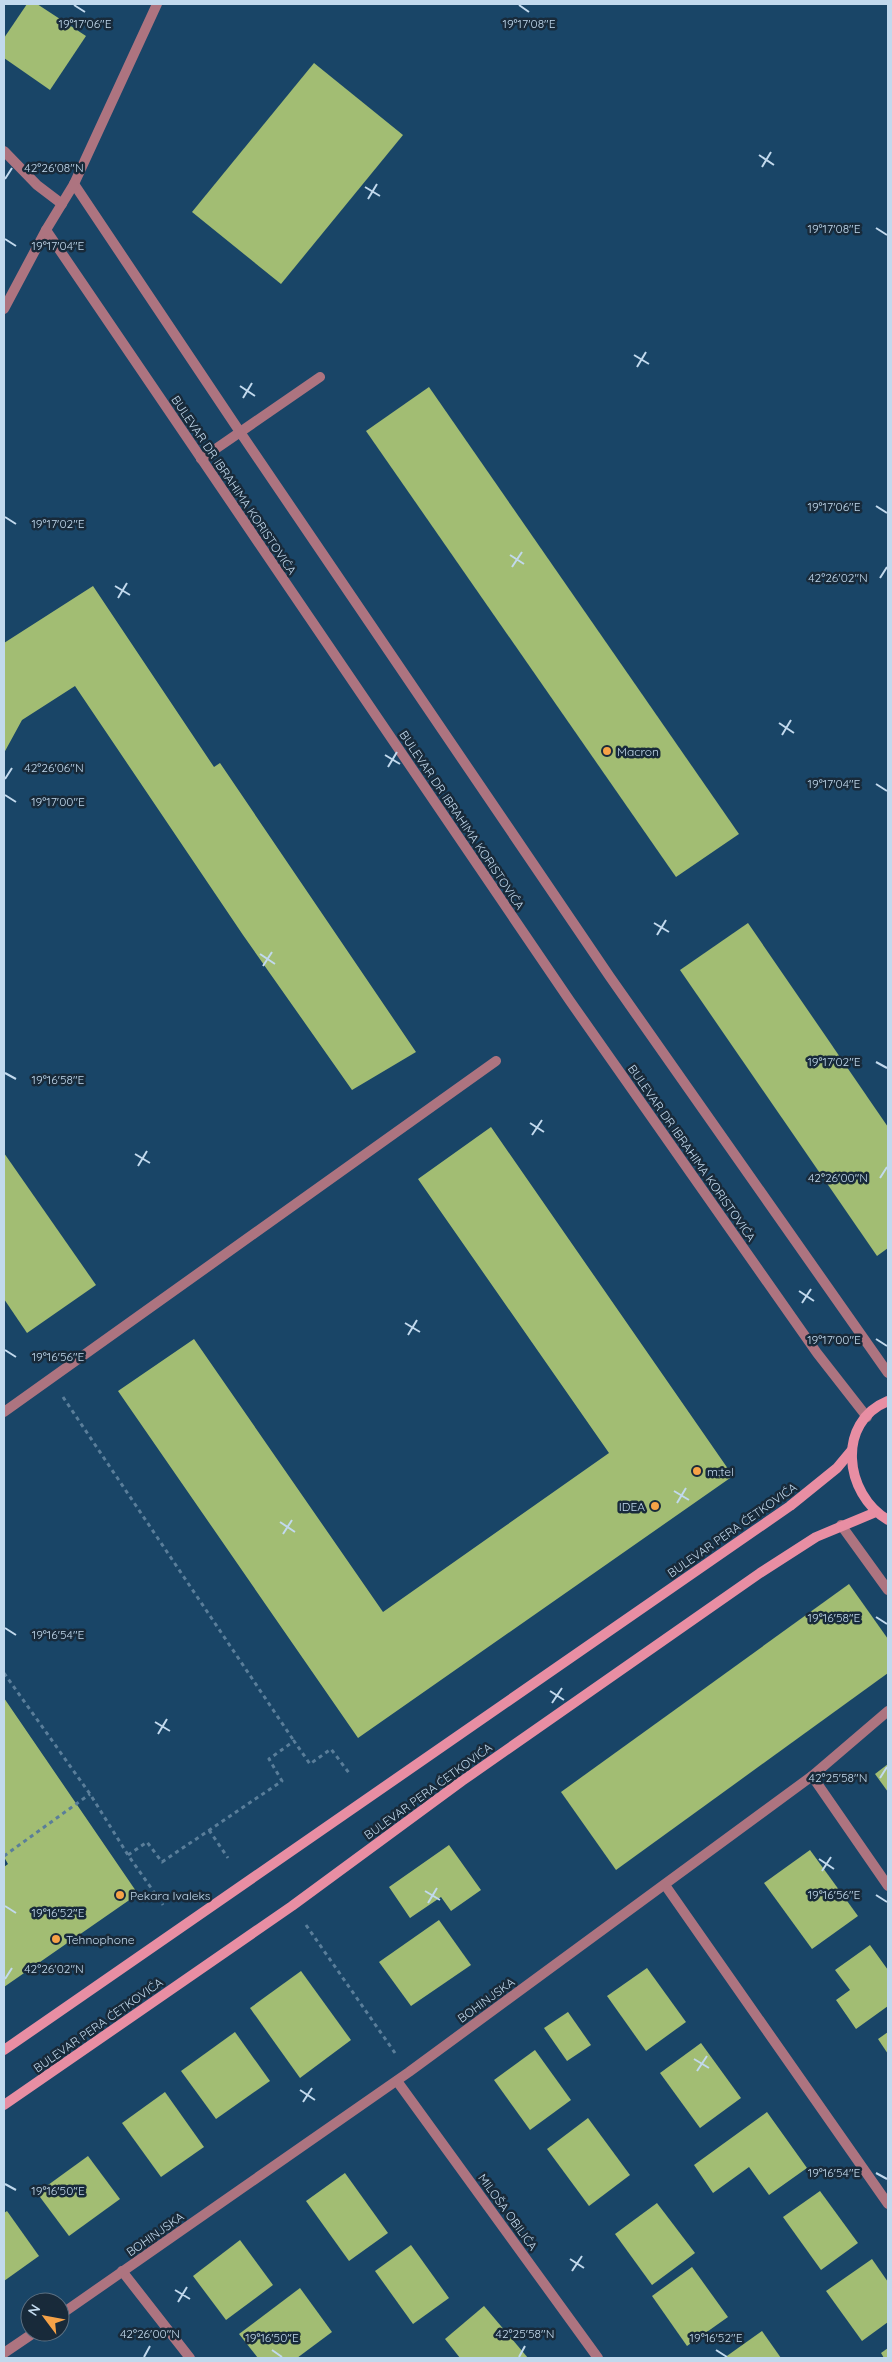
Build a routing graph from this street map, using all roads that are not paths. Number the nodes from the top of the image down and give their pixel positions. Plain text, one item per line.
1 (157, 4) edge
2 (4, 152) edge
3 (74, 184) junction
4 (62, 204) junction
5 (46, 230) junction
6 (4, 309) edge
7 (320, 377) dead end
8 (240, 432) junction
9 (201, 459) junction
10 (496, 1061) dead end
11 (888, 1373) edge
12 (888, 1401) edge
13 (4, 1412) edge
14 (867, 1417) junction
15 (852, 1450) junction
16 (876, 1512) junction
17 (888, 1520) edge
18 (841, 1525) junction
19 (888, 1590) edge
20 (888, 1711) edge
21 (812, 1776) junction
22 (665, 1885) junction
23 (888, 1886) edge
24 (4, 2050) edge
25 (397, 2081) junction
26 (4, 2105) edge
27 (888, 2204) edge
28 (122, 2271) junction
29 (70, 2307) edge
30 (20, 2342) edge
31 (4, 2353) edge
32 (190, 2358) edge
33 (598, 2358) edge

1 - 3 street
2 - 4 street
3 - 4 street
3 - 8 street
4 - 5 street
5 - 6 street
5 - 9 street, BULEVAR DR IBRAHIMA KORISTOVIĆA
7 - 8 street
8 - 9 street
8 - 11 street
9 - 14 street, BULEVAR DR IBRAHIMA KORISTOVIĆA
10 - 13 street
12 - 14 main road
14 - 15 main road
15 - 16 main road
15 - 24 main road, BULEVAR PERA ĆETKOVIĆA
16 - 17 main road
16 - 18 main road, BULEVAR PERA ĆETKOVIĆA
18 - 19 street
18 - 26 main road, BULEVAR PERA ĆETKOVIĆA
20 - 21 street, BOHINJSKA
21 - 22 street, BOHINJSKA
21 - 23 street
22 - 25 street, BOHINJSKA
22 - 27 street
25 - 28 street, BOHINJSKA
25 - 33 street, MILOŠA OBILIĆA
28 - 29 street, BOHINJSKA
28 - 32 street
30 - 31 street

